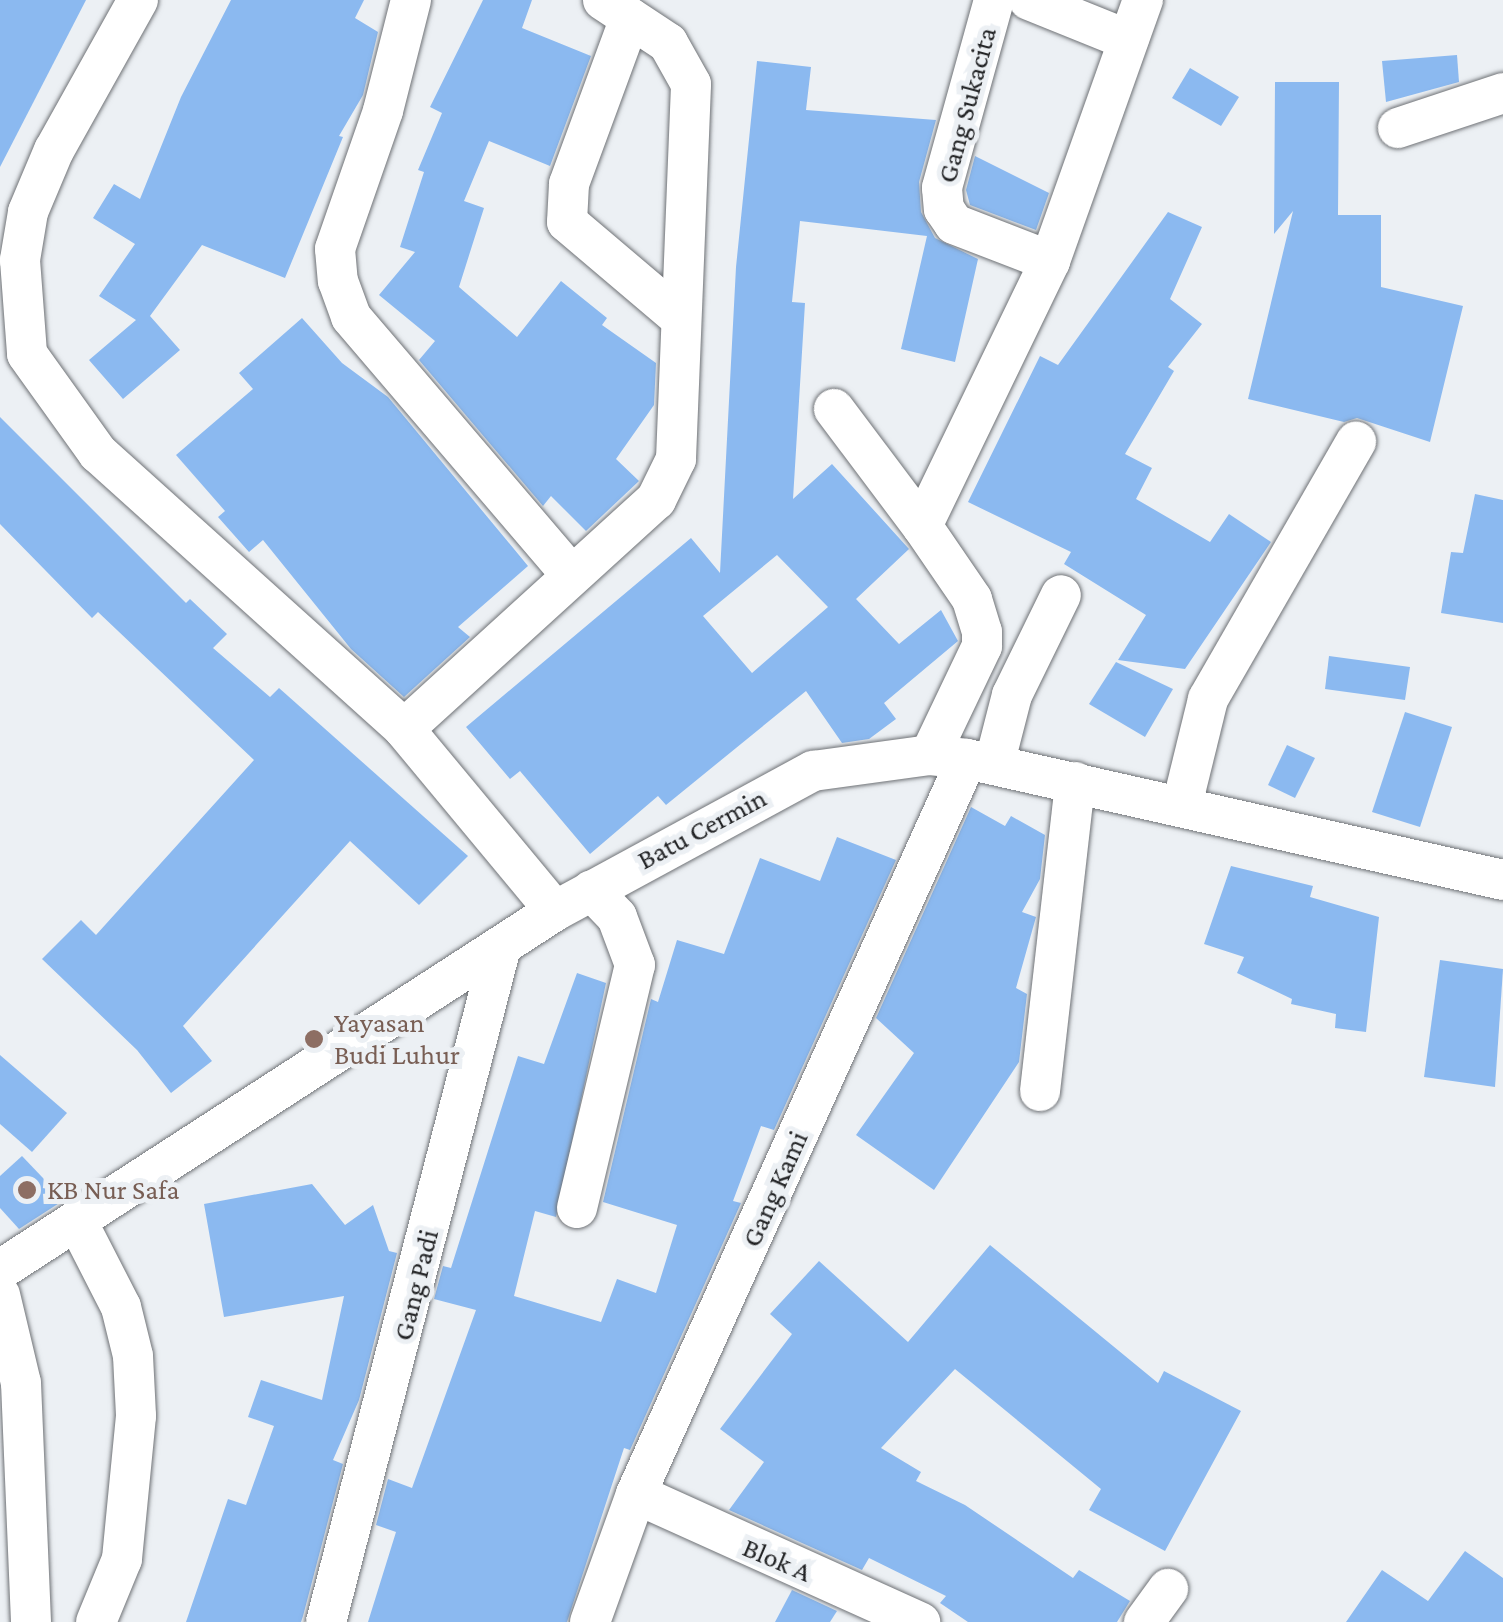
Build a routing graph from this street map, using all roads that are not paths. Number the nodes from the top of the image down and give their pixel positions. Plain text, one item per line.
1 (138, 0) edge
2 (411, 0) edge
3 (994, 0) edge
4 (1028, 0) edge
5 (1142, 0) edge
6 (617, 9) edge
7 (1128, 40) junction
8 (1503, 93) edge
9 (1398, 128) dead end
10 (1050, 260) junction
11 (680, 318) junction
12 (834, 410) dead end
13 (1356, 442) dead end
14 (922, 526) junction
15 (571, 576) junction
16 (1061, 595) dead end
17 (404, 730) junction
18 (964, 760) junction
19 (1076, 782) junction
20 (1182, 804) junction
21 (1503, 880) edge
22 (592, 890) junction
23 (555, 911) junction
24 (501, 947) junction
25 (1040, 1092) dead end
26 (577, 1208) dead end
27 (78, 1225) junction
28 (0, 1270) edge
29 (0, 1295) edge
30 (636, 1494) junction
31 (1168, 1590) dead end
32 (31, 1622) edge
33 (96, 1622) edge
34 (326, 1622) edge
35 (590, 1622) edge
36 (920, 1622) edge
37 (1144, 1622) edge

1 - 17 street
2 - 15 street
3 - 10 street, Gang Sukacita
4 - 7 street
5 - 7 street
6 - 11 street
6 - 11 street
7 - 10 street
8 - 9 street
10 - 14 street
11 - 15 street
12 - 14 street
13 - 20 street
14 - 18 street
15 - 17 street
16 - 18 street
17 - 23 street
18 - 19 street, Batu Cermin
18 - 22 street, Batu Cermin
18 - 30 street, Gang Kami
19 - 20 street, Batu Cermin
19 - 25 street
20 - 21 street, Batu Cermin
22 - 23 street, Batu Cermin
22 - 26 street
23 - 24 street, Batu Cermin
24 - 27 street, Batu Cermin
24 - 34 street, Gang Padi
27 - 28 street, Batu Cermin
27 - 33 street
29 - 32 street
30 - 35 street, Gang Kami
30 - 36 street, Blok A
31 - 37 street

